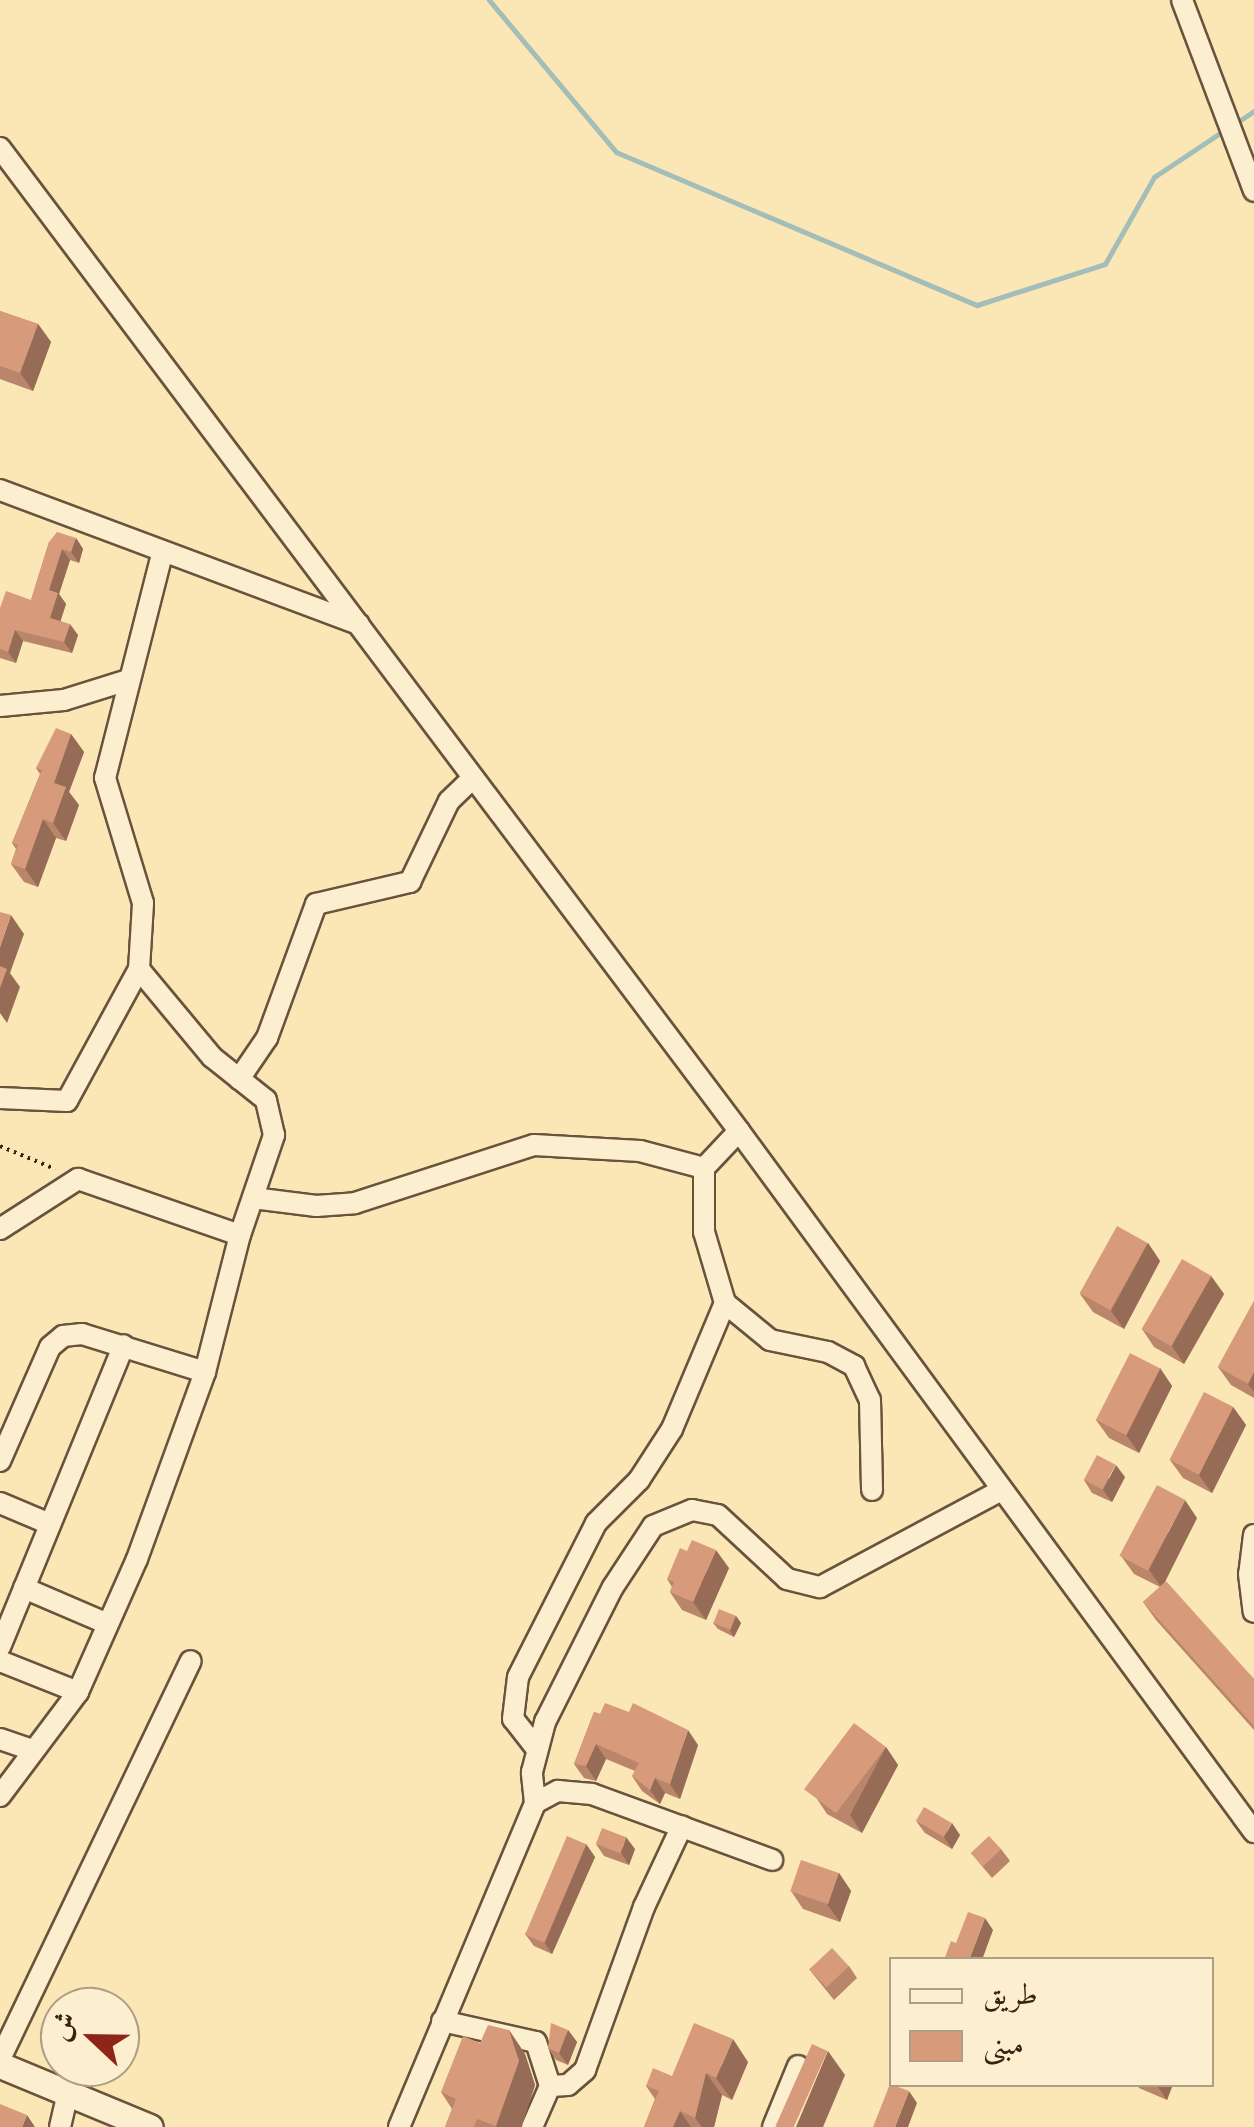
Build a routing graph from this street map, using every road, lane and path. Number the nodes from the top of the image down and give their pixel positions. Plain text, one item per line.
1 (1182, 0) edge
2 (0, 148) edge
3 (1254, 191) edge
4 (0, 490) edge
5 (163, 551) junction
6 (360, 625) junction
7 (128, 680) junction
8 (0, 706) edge
9 (472, 779) junction
10 (139, 969) junction
11 (239, 1080) junction
12 (0, 1098) edge
13 (739, 1130) junction
14 (0, 1146) edge
15 (704, 1168) junction
16 (78, 1179) junction
17 (253, 1198) junction
18 (0, 1230) edge
19 (240, 1235) junction
20 (724, 1302) junction
21 (124, 1345) junction
22 (205, 1372) junction
23 (0, 1461) edge
24 (872, 1490) dead end
25 (1002, 1490) junction
26 (0, 1503) edge
27 (50, 1524) junction
28 (1254, 1535) edge
29 (24, 1588) junction
30 (1254, 1612) edge
31 (108, 1624) junction
32 (0, 1648) edge
33 (0, 1661) edge
34 (191, 1661) dead end
35 (78, 1692) junction
36 (0, 1739) edge
37 (536, 1748) junction
38 (32, 1750) junction
39 (0, 1796) edge
40 (535, 1803) junction
41 (682, 1826) junction
42 (1254, 1832) edge
43 (772, 1860) dead end
44 (442, 2021) junction
45 (0, 2062) edge
46 (798, 2066) edge
47 (550, 2086) junction
48 (68, 2093) junction
49 (60, 2127) edge
50 (150, 2127) edge
51 (399, 2127) edge
52 (532, 2127) edge
53 (773, 2127) edge

1 - 3 street
2 - 6 street
4 - 5 street
5 - 6 street
5 - 7 street
6 - 9 street
7 - 8 street
7 - 10 street
9 - 11 street
9 - 13 street
10 - 11 street
10 - 12 street
11 - 17 street
13 - 15 street
13 - 25 street
14 - 16 path
15 - 17 street
15 - 20 street
16 - 18 street
16 - 19 street
17 - 19 street
19 - 22 street
20 - 24 street
20 - 37 street
21 - 22 street
21 - 23 street
21 - 27 street
22 - 31 street
25 - 37 street
25 - 42 street
26 - 27 street
27 - 29 street
28 - 30 street
29 - 31 street
29 - 32 street
31 - 35 street
33 - 35 street
34 - 45 street
35 - 38 street
36 - 38 street
37 - 40 street
38 - 39 street
40 - 41 street
40 - 44 street
41 - 43 street
41 - 47 street
44 - 47 street
44 - 51 street
45 - 48 street
46 - 53 street
47 - 52 street
48 - 49 street
48 - 50 street

